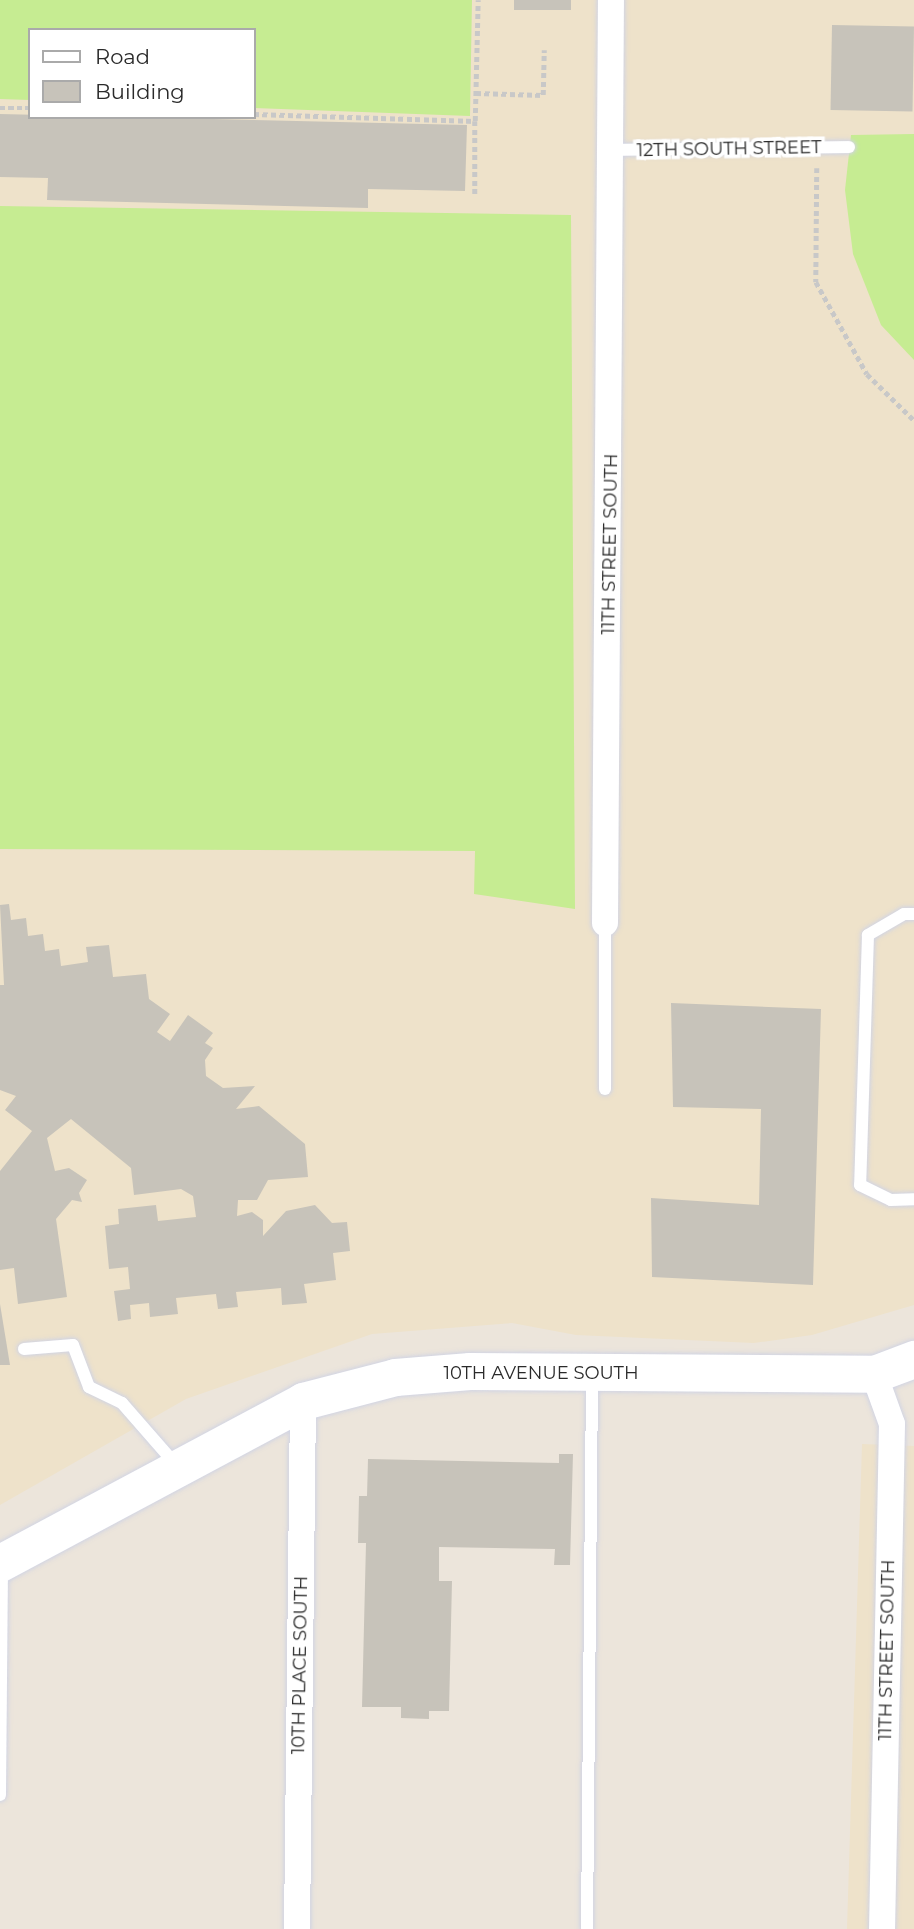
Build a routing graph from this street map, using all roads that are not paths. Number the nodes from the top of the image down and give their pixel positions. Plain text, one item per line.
1 (611, 0) edge
2 (849, 147) dead end
3 (609, 150) junction
4 (914, 914) edge
5 (605, 923) joint
6 (605, 1089) dead end
7 (914, 1199) edge
8 (24, 1349) dead end
9 (914, 1359) edge
10 (592, 1373) junction
11 (874, 1374) junction
12 (303, 1401) junction
13 (179, 1468) junction
14 (1, 1563) edge
15 (0, 1795) edge
16 (297, 1929) edge
17 (587, 1929) edge
18 (882, 1929) edge

1 - 3 street, 11TH STREET SOUTH
2 - 3 lane, 12TH SOUTH STREET
3 - 5 street, 11TH STREET SOUTH
4 - 7 lane
5 - 6 lane, 11TH STREET SOUTH
8 - 13 lane
9 - 11 street, 10TH AVENUE SOUTH
10 - 11 street, 10TH AVENUE SOUTH
10 - 12 street, 10TH AVENUE SOUTH
10 - 17 lane
11 - 18 street, 11TH STREET SOUTH
12 - 13 street, 10TH AVENUE SOUTH
12 - 16 street, 10TH PLACE SOUTH
13 - 14 street, 10TH AVENUE SOUTH
14 - 15 lane

